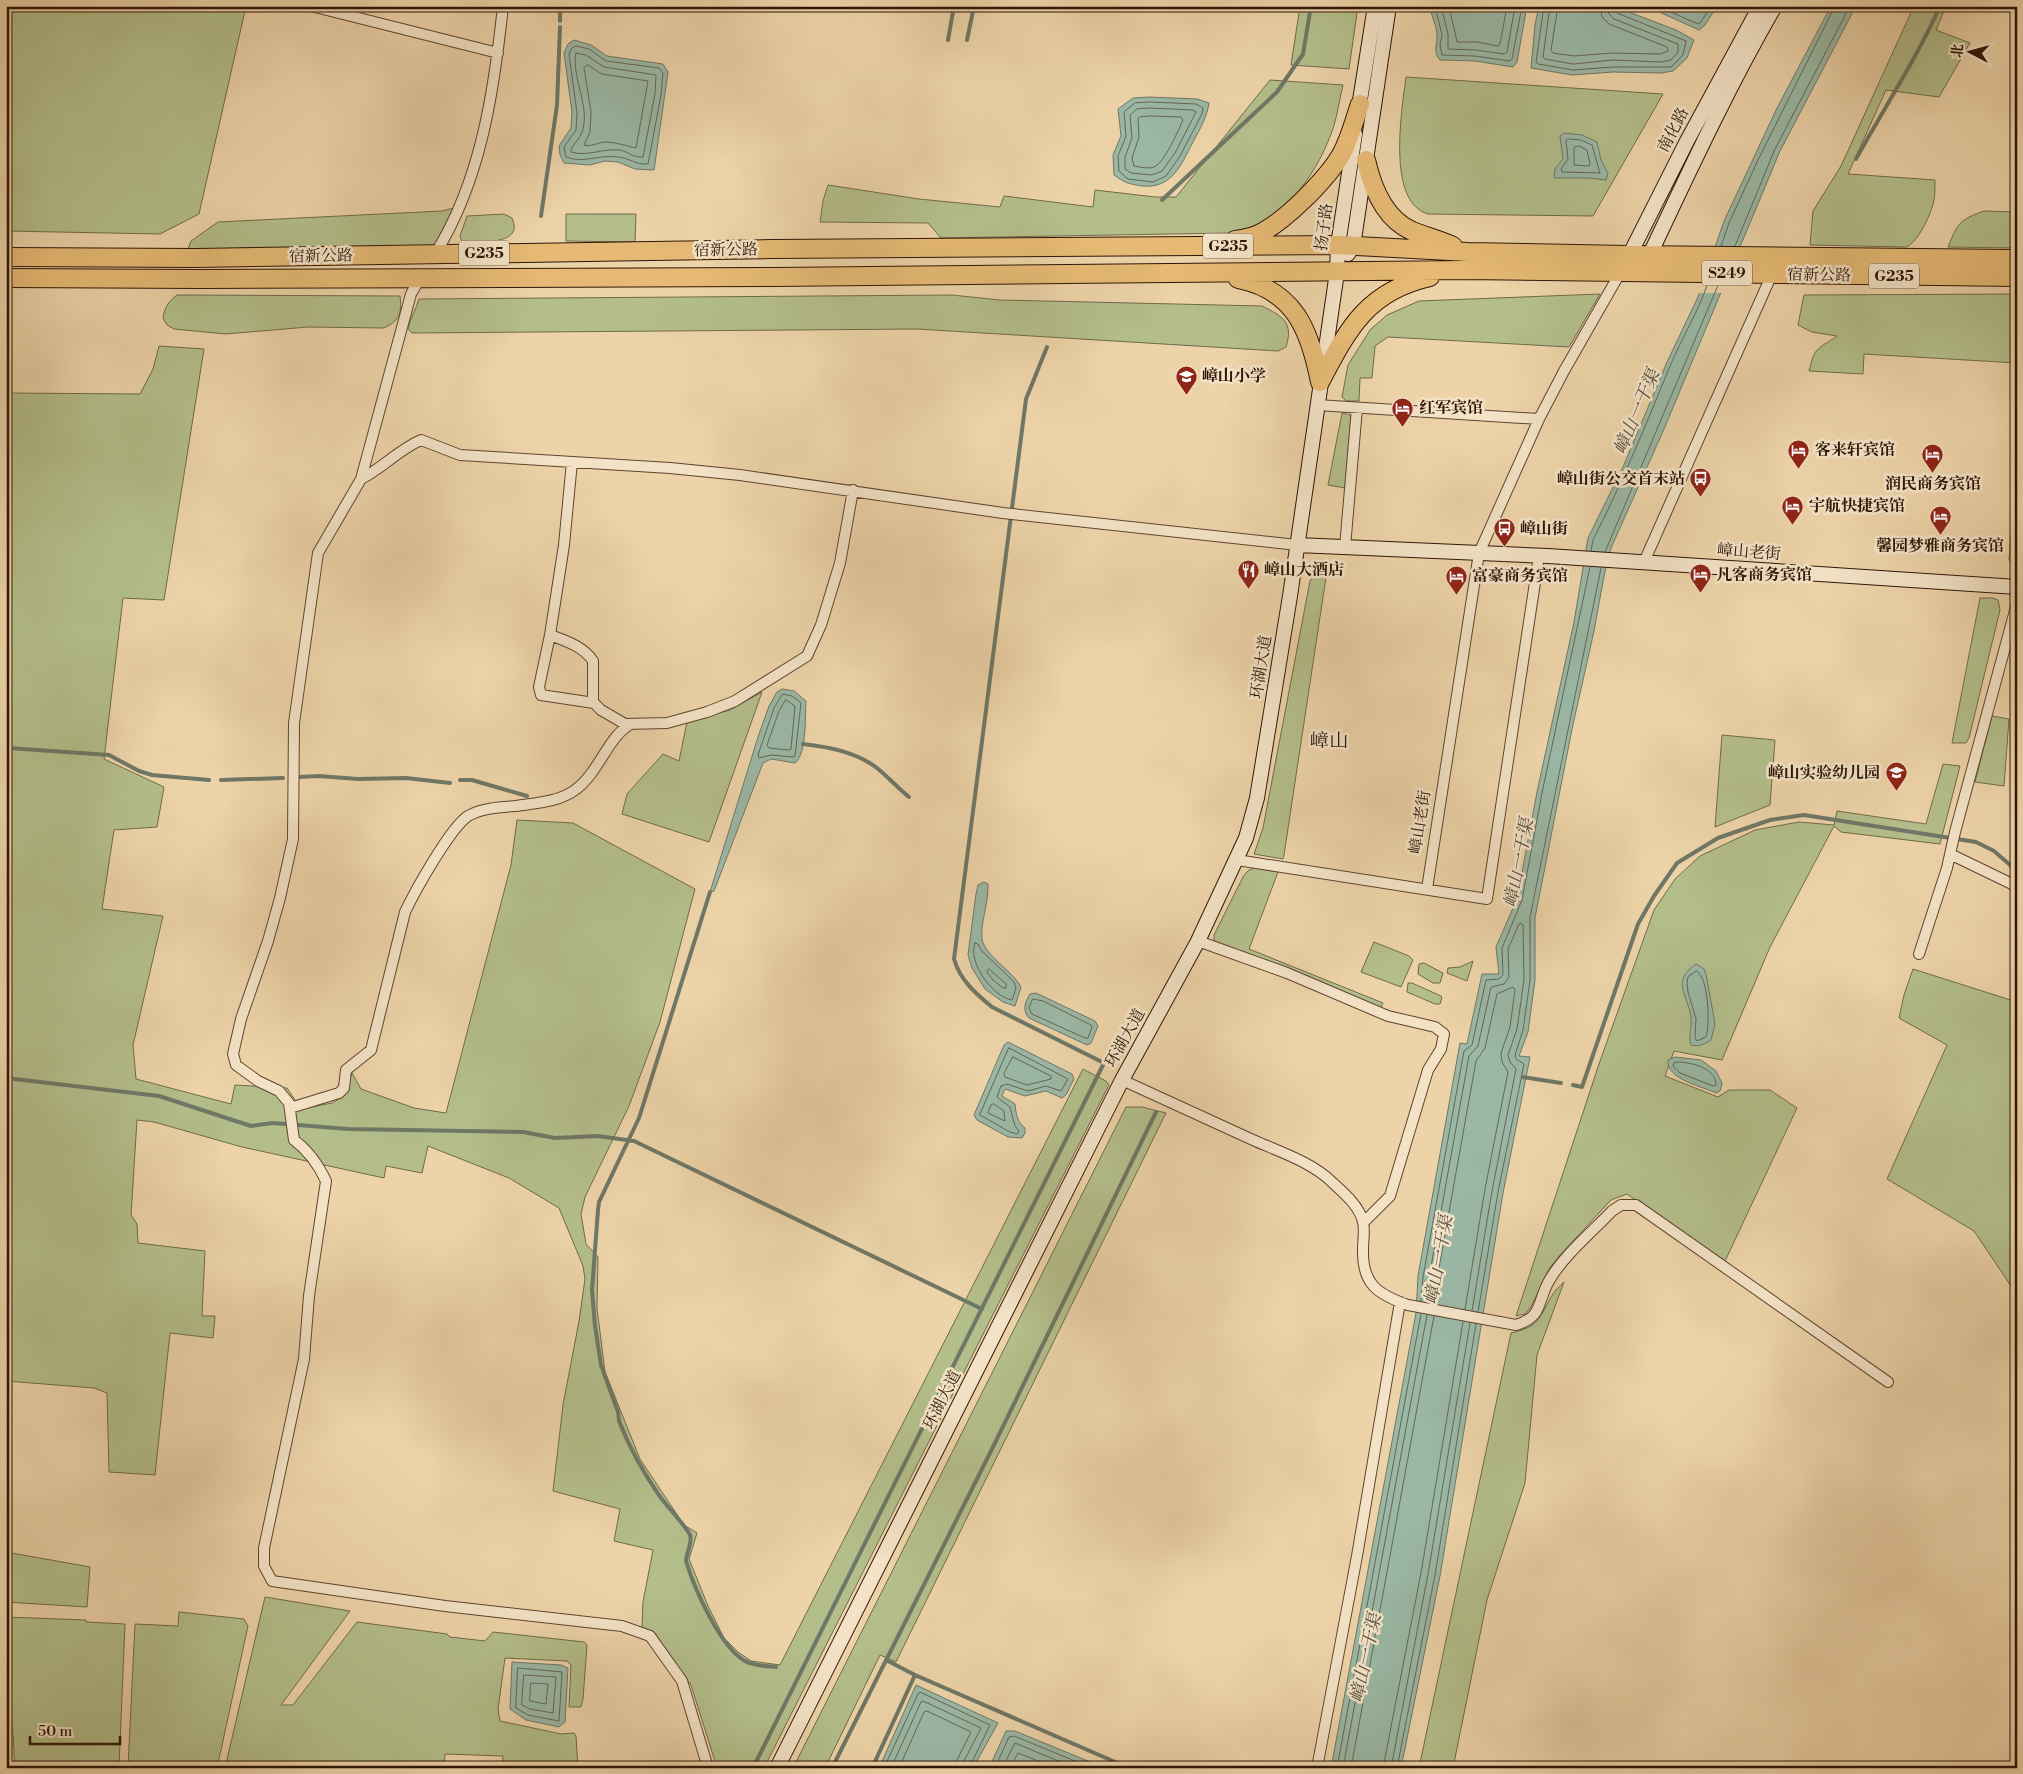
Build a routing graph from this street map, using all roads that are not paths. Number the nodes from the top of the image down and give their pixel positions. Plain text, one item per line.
1 (311, 6) edge
2 (503, 6) edge
3 (1375, 6) edge
4 (1389, 6) edge
5 (1760, 6) edge
6 (1775, 6) edge
7 (498, 53) junction
8 (1360, 104) junction
9 (1366, 160) junction
10 (1346, 245) junction
11 (1208, 246) junction
12 (772, 249) junction
13 (1468, 252) junction
14 (435, 254) junction
15 (1629, 255) junction
16 (1650, 255) junction
17 (6, 257) edge
18 (2017, 259) edge
19 (1682, 264) junction
20 (1772, 266) junction
21 (1465, 270) junction
22 (1206, 272) junction
23 (1337, 272) junction
24 (1642, 272) junction
25 (1620, 273) junction
26 (772, 277) junction
27 (2017, 277) edge
28 (6, 278) edge
29 (420, 278) junction
30 (1320, 382) junction
31 (1316, 405) junction
32 (1357, 408) junction
33 (1539, 419) junction
34 (572, 462) junction
35 (361, 478) junction
36 (853, 490) junction
37 (1297, 544) junction
38 (1345, 547) junction
39 (1479, 553) junction
40 (1544, 556) junction
41 (1638, 562) junction
42 (2017, 587) edge
43 (2017, 603) edge
44 (550, 635) junction
45 (594, 703) junction
46 (630, 724) junction
47 (1950, 854) junction
48 (1237, 860) junction
49 (2017, 888) edge
50 (1427, 889) junction
51 (1198, 941) junction
52 (1919, 954) dead end
53 (1122, 1080) junction
54 (290, 1108) junction
55 (1363, 1223) junction
56 (1404, 1303) junction
57 (1888, 1382) dead end
58 (708, 1768) edge
59 (777, 1768) edge
60 (1317, 1768) edge

1 - 7 street
2 - 7 street
3 - 8 main road, 扬子路
4 - 9 main road, 扬子路
5 - 15 main road, 南化路
6 - 16 main road, 南化路
7 - 14 street
8 - 10 main road, 扬子路
8 - 11 highway
9 - 10 main road, 扬子路
9 - 13 highway
10 - 11 highway, G235
10 - 13 highway, G235
10 - 23 main road, 扬子路
11 - 12 highway, G235
12 - 14 highway, 宿新公路 / G235
12 - 26 highway, 宿新公路
13 - 15 highway, G235
14 - 17 highway, 宿新公路 / G235
15 - 16 highway, G235
15 - 25 main road, 南化路
16 - 19 highway, G235
16 - 24 main road, 南化路
18 - 20 highway, 宿新公路 / G235
19 - 20 highway, 宿新公路 / S249
19 - 24 highway, G235
20 - 27 highway, 宿新公路 / G235
20 - 41 street
21 - 23 highway, G235
21 - 25 highway, G235
21 - 30 highway
22 - 23 highway, G235
22 - 26 highway, G235
22 - 30 highway
23 - 30 main road, 环湖大道
24 - 25 highway, G235
25 - 33 street, 嶂山老街
26 - 29 highway, 宿新公路 / G235
28 - 29 highway, 宿新公路 / G235
29 - 35 street
30 - 31 main road, 环湖大道
31 - 32 street
31 - 37 main road, 环湖大道
32 - 33 street
32 - 38 street
33 - 39 street, 嶂山老街
34 - 35 street
34 - 36 street
34 - 44 street
35 - 54 street
36 - 37 street
36 - 46 street
37 - 38 main road, 嶂山老街
37 - 48 main road, 环湖大道
38 - 39 main road, 嶂山老街
39 - 40 main road, 嶂山老街
39 - 50 street, 嶂山老街
40 - 41 main road, 嶂山老街
40 - 50 street
41 - 42 main road, 嶂山老街
43 - 47 street
44 - 45 street
44 - 45 street
45 - 46 street
46 - 54 street
47 - 49 street
47 - 52 street
48 - 50 street
48 - 51 main road, 环湖大道
51 - 53 main road, 环湖大道
51 - 55 street
53 - 55 street
53 - 59 main road, 环湖大道
54 - 58 street
55 - 56 street
56 - 57 street
56 - 60 street

